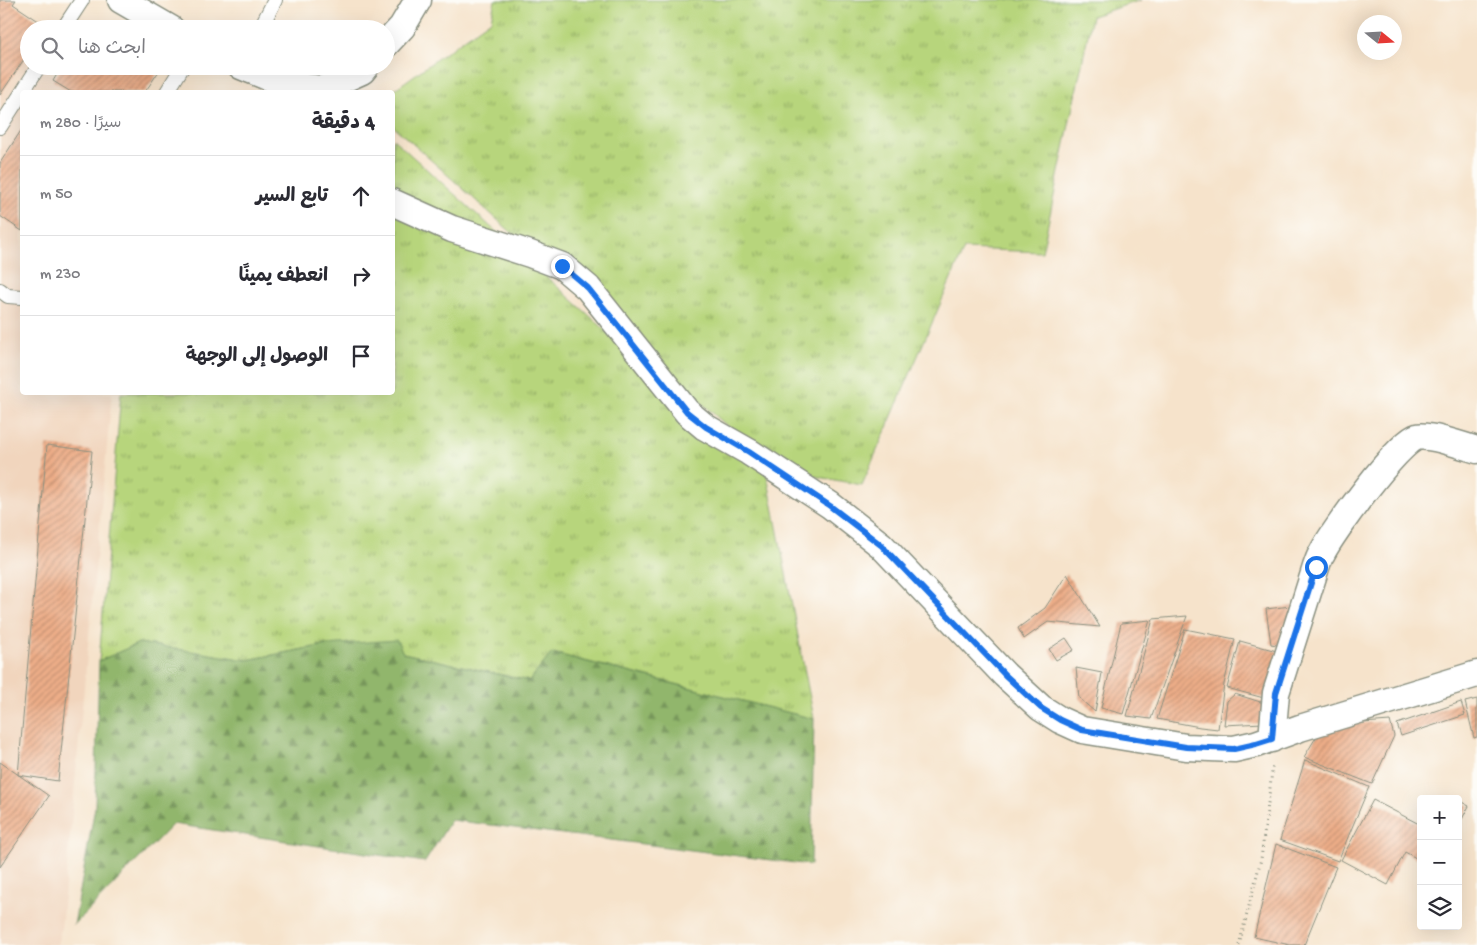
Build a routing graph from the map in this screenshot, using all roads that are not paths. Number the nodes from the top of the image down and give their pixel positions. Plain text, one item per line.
1 (82, 0) edge
2 (120, 0) edge
3 (275, 0) edge
4 (418, 0) edge
5 (70, 20) edge
6 (155, 20) edge
7 (265, 20) edge
8 (395, 34) edge
9 (33, 75) edge
10 (177, 75) edge
11 (259, 75) edge
12 (351, 75) edge
13 (289, 89) edge
14 (24, 90) edge
15 (168, 90) edge
16 (20, 96) edge
17 (0, 127) edge
18 (395, 203) edge
19 (0, 290) edge
20 (20, 297) edge
21 (1477, 450) edge
22 (1477, 674) edge
23 (1272, 739) junction

1 - 5 lane
2 - 6 street
3 - 7 lane
4 - 8 street
9 - 14 lane
10 - 15 lane
11 - 13 street
12 - 13 street
16 - 17 lane
18 - 23 street
19 - 20 lane
21 - 23 street
22 - 23 street

